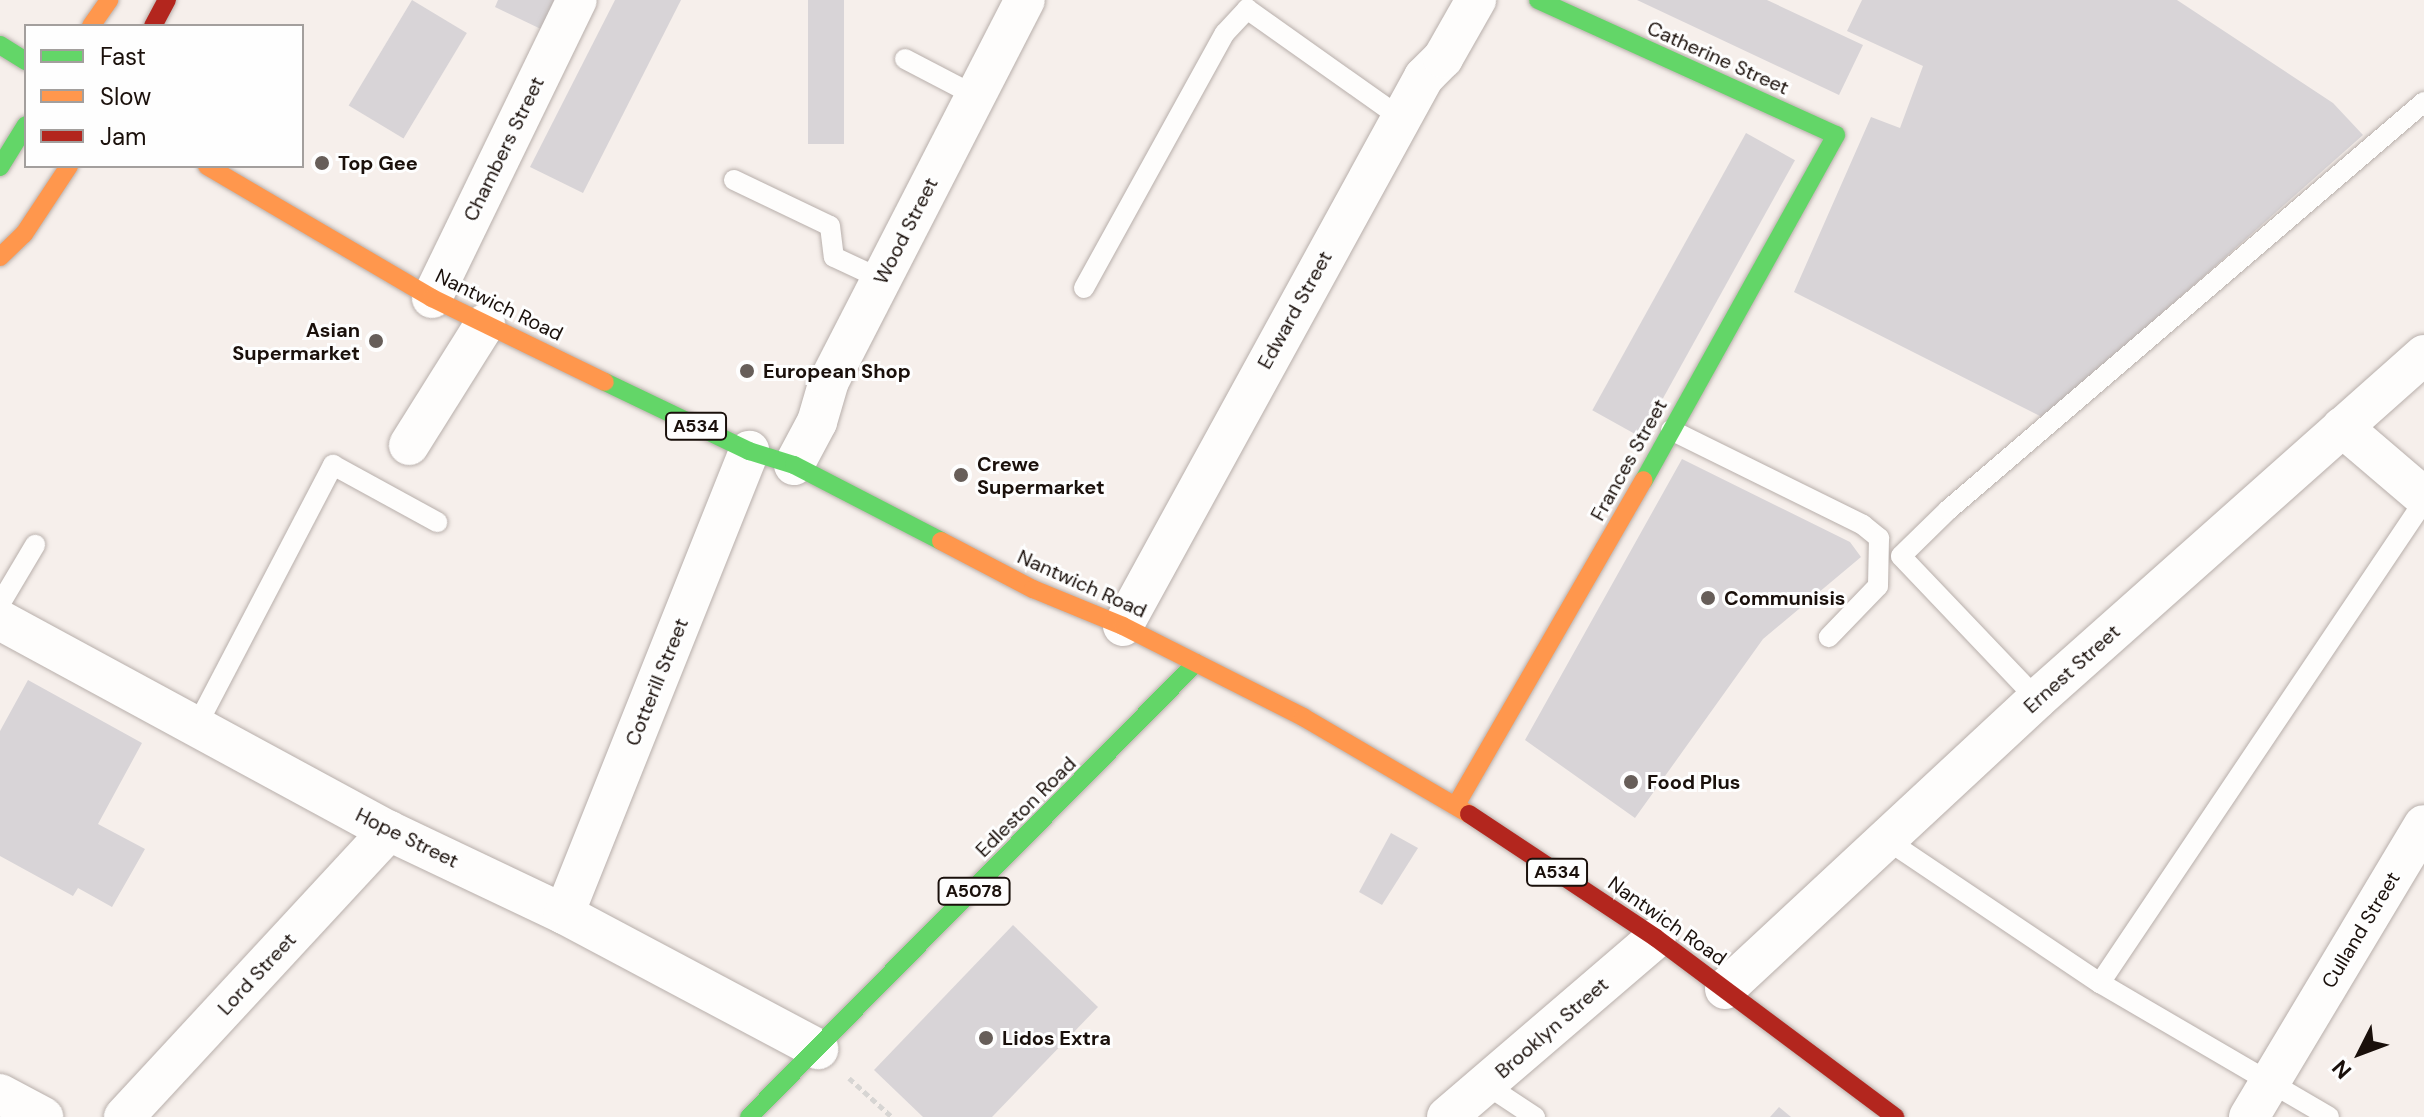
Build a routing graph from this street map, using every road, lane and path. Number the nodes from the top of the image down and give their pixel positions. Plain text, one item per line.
1 (109, 0) edge
2 (167, 0) edge
3 (577, 0) edge
4 (1025, 0) edge
5 (1476, 0) edge
6 (1538, 0) edge
7 (92, 24) edge
8 (154, 24) edge
9 (0, 45) edge
10 (905, 59) dead end
11 (24, 60) edge
12 (976, 96) junction
13 (2424, 102) edge
14 (1401, 118) junction
15 (24, 128) edge
16 (1836, 135) joint
17 (0, 167) edge
18 (68, 168) edge
19 (210, 168) edge
20 (734, 180) dead end
21 (0, 257) edge
22 (881, 279) junction
23 (1084, 288) dead end
24 (432, 298) junction
25 (485, 324) junction
26 (2424, 355) edge
27 (2342, 427) junction
28 (1671, 430) junction
29 (409, 445) dead end
30 (749, 451) junction
31 (794, 465) junction
32 (2424, 499) edge
33 (437, 522) dead end
34 (35, 545) dead end
35 (0, 604) edge
36 (0, 620) edge
37 (1123, 626) junction
38 (1829, 637) dead end
39 (1196, 663) junction
40 (2037, 699) junction
41 (196, 727) junction
42 (1456, 805) junction
43 (2424, 825) edge
44 (389, 831) junction
45 (1887, 840) junction
46 (564, 914) junction
47 (1656, 938) junction
48 (2100, 983) junction
49 (1725, 989) junction
50 (829, 1059) junction
51 (2270, 1082) junction
52 (1485, 1084) junction
53 (0, 1094) edge
54 (43, 1117) edge
55 (124, 1117) edge
56 (749, 1117) edge
57 (892, 1117) edge
58 (1447, 1117) edge
59 (1535, 1117) edge
60 (1895, 1117) edge
61 (2249, 1117) edge
62 (2329, 1117) edge

1 - 7 main road
2 - 8 main road
3 - 24 street, Chambers Street
4 - 12 street, Wood Street
5 - 14 street, Edward Street
6 - 16 main road, Catherine Street
9 - 11 main road
10 - 12 lane
12 - 22 street, Wood Street
13 - 40 lane
14 - 23 lane
14 - 37 street, Edward Street
15 - 17 main road
16 - 28 main road, Frances Street
18 - 21 main road
19 - 24 main road, Nantwich Road / A534
20 - 22 lane
22 - 31 street, Wood Street
24 - 25 main road, Nantwich Road / A534
25 - 29 street
25 - 30 main road, Nantwich Road / A534
26 - 27 street, Ernest Street
27 - 32 street
27 - 40 street, Ernest Street
28 - 38 lane
28 - 42 main road, Frances Street
30 - 31 main road, Nantwich Road / A534
30 - 46 street, Cotterill Street
31 - 37 main road, Nantwich Road / A534
32 - 48 lane
33 - 41 lane
34 - 35 lane
36 - 41 street, Hope Street
37 - 39 main road, Nantwich Road / A534
39 - 42 main road, Nantwich Road / A534
39 - 50 main road, Edleston Road / A5078
40 - 45 street, Ernest Street
41 - 44 street, Hope Street
42 - 47 main road, Nantwich Road / A534
43 - 51 street, Culland Street
44 - 46 street, Hope Street
44 - 55 street, Lord Street
45 - 48 lane
45 - 49 street, Ernest Street
46 - 50 street, Hope Street
47 - 49 main road, Nantwich Road / A534
47 - 52 street, Brooklyn Street
48 - 51 lane
49 - 60 main road, Nantwich Road / A534
50 - 56 main road, Edleston Road / A5078
50 - 57 path
51 - 61 street, Culland Street
51 - 62 lane
52 - 58 street, Brooklyn Street
52 - 59 lane
53 - 54 street

